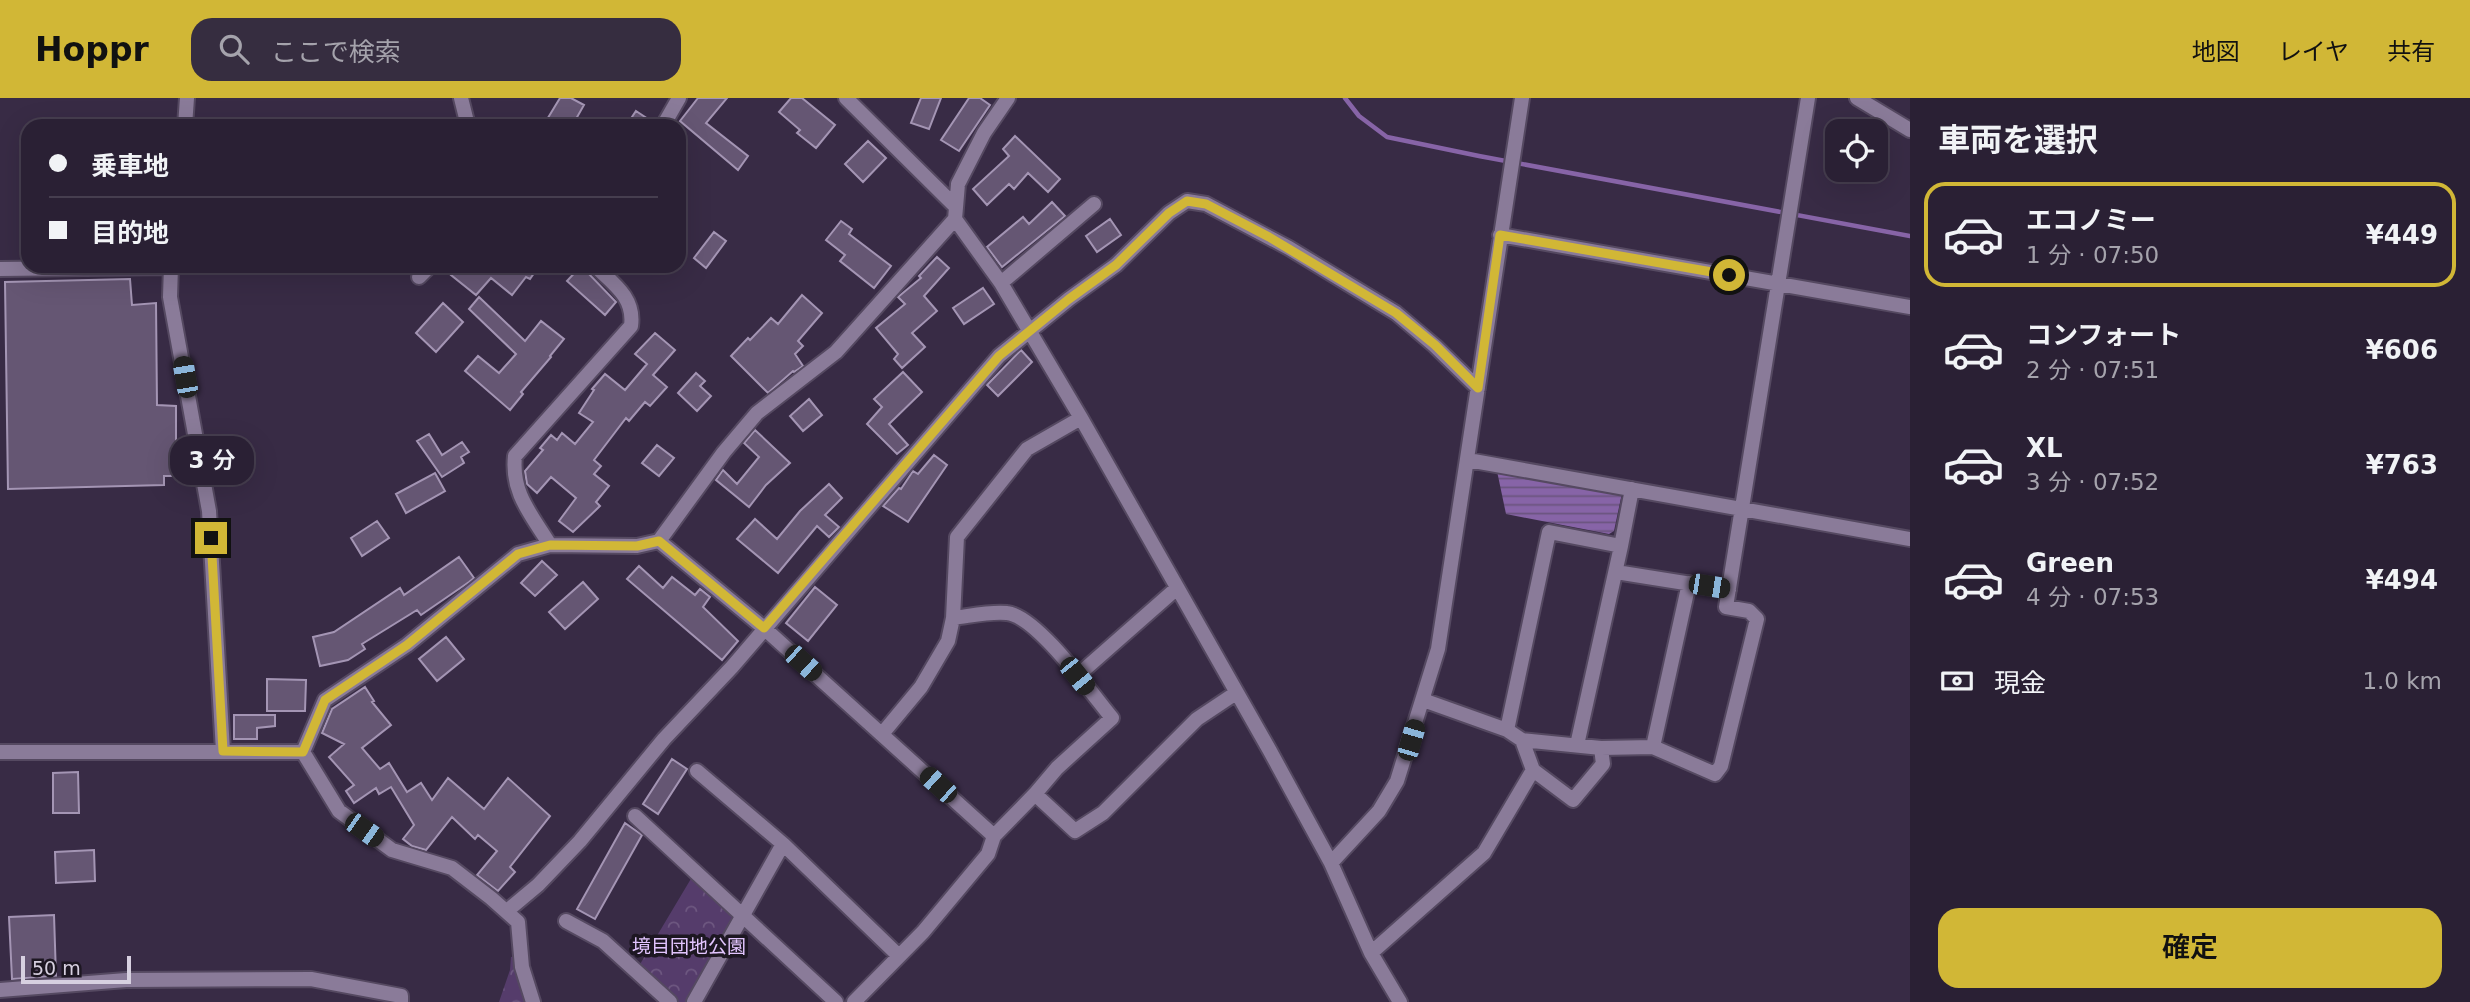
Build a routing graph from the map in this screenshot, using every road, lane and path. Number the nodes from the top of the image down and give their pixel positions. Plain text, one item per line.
1 (187, 98) edge
2 (461, 98) edge
3 (679, 98) edge
4 (846, 98) edge
5 (1008, 98) edge
6 (1522, 98) edge
7 (1808, 98) edge
8 (1857, 98) edge
9 (185, 119) edge
10 (466, 119) edge
11 (667, 119) edge
12 (1910, 130) edge
13 (1094, 204) dead end
14 (956, 213) junction
15 (1500, 235) junction
16 (0, 269) edge
17 (21, 269) edge
18 (171, 273) edge
19 (423, 273) edge
20 (602, 273) edge
21 (419, 277) dead end
22 (1001, 283) junction
23 (1780, 284) junction
24 (1910, 307) edge
25 (1029, 331) junction
26 (1478, 388) junction
27 (1081, 418) junction
28 (1468, 460) junction
29 (1632, 489) junction
30 (1740, 509) junction
31 (1910, 539) edge
32 (659, 541) junction
33 (550, 545) junction
34 (1621, 546) junction
35 (1616, 572) junction
36 (1689, 583) junction
37 (1177, 588) junction
38 (1728, 590) junction
39 (954, 618) junction
40 (764, 628) junction
41 (1077, 676) junction
42 (1236, 693) junction
43 (1423, 700) junction
44 (1507, 730) junction
45 (882, 734) junction
46 (1522, 740) junction
47 (1577, 745) junction
48 (1653, 747) junction
49 (1601, 748) junction
50 (223, 751) junction
51 (0, 752) edge
52 (303, 752) junction
53 (1533, 770) junction
54 (698, 771) dead end
55 (1035, 794) junction
56 (635, 816) dead end
57 (994, 836) junction
58 (783, 844) junction
59 (1331, 863) junction
60 (507, 911) junction
61 (744, 917) junction
62 (566, 921) dead end
63 (1371, 953) junction
64 (899, 957) junction
65 (0, 990) edge
66 (401, 1002) edge
67 (533, 1002) edge
68 (670, 1002) edge
69 (694, 1002) edge
70 (836, 1002) edge
71 (854, 1002) edge
72 (1400, 1002) edge

1 - 9 street
2 - 10 street
3 - 11 street
4 - 14 street
5 - 14 street
6 - 15 street
7 - 23 street
8 - 12 street
13 - 22 street
14 - 22 street
14 - 32 street
15 - 23 street
15 - 26 street
16 - 17 street
18 - 50 street
19 - 21 street
20 - 33 street
22 - 25 street
23 - 24 street
23 - 30 street
25 - 26 street
25 - 27 street
25 - 40 street
26 - 28 street
27 - 37 street
27 - 39 street
28 - 29 street
28 - 43 street
29 - 30 street
29 - 34 street
30 - 31 street
30 - 38 street
32 - 33 street
32 - 40 street
33 - 52 street
34 - 35 street
34 - 44 street
35 - 36 street
35 - 47 street
36 - 38 street
36 - 48 street
37 - 41 street
37 - 42 street
38 - 48 street
39 - 41 street
39 - 45 street
40 - 45 street
40 - 60 street
41 - 55 street
42 - 55 street
42 - 59 street
43 - 44 street
43 - 59 street
44 - 46 street
45 - 57 street
46 - 47 street
46 - 53 street
47 - 49 street
48 - 49 street
49 - 53 street
50 - 51 street
50 - 52 street
52 - 60 street
53 - 63 street
54 - 58 street
55 - 57 street
56 - 61 street
57 - 64 street
58 - 61 street
58 - 64 street
59 - 63 street
60 - 67 street
61 - 69 street
61 - 70 street
62 - 68 street
63 - 72 street
64 - 71 street
65 - 66 street

